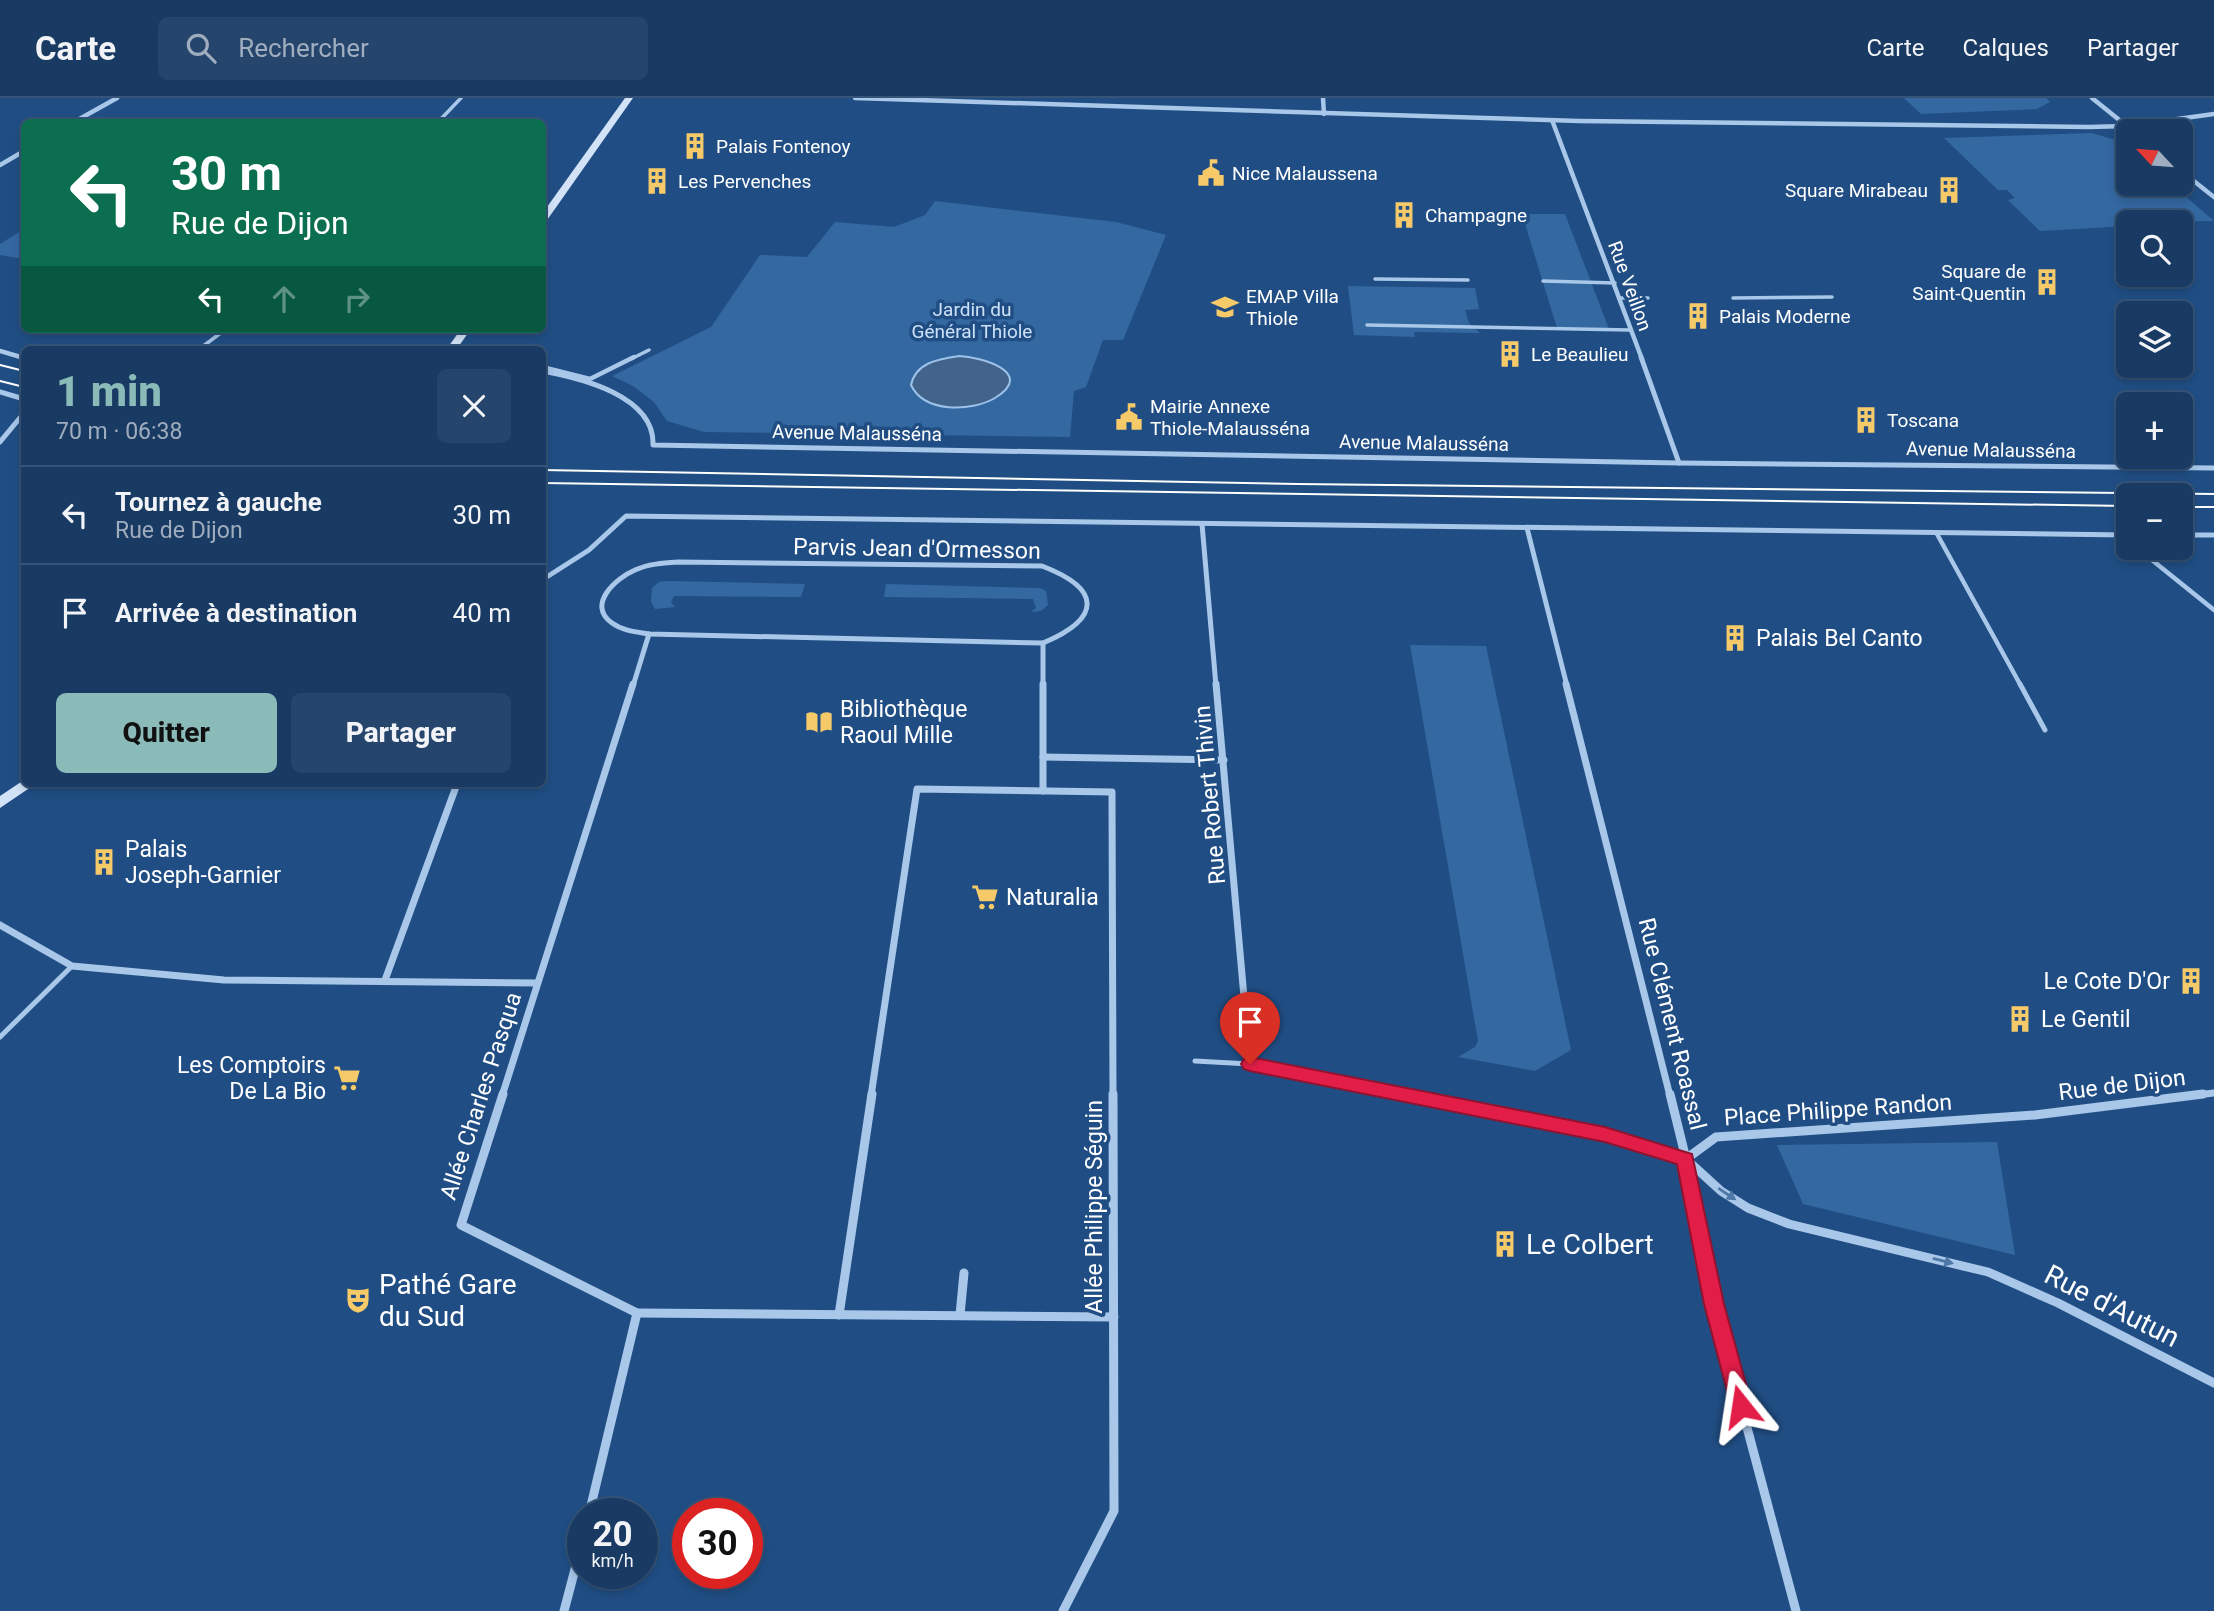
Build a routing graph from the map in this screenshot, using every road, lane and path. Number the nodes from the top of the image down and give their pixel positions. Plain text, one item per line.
1 (117, 98) edge
2 (461, 98) edge
3 (629, 98) edge
4 (855, 98) edge
5 (1100, 98) edge
6 (1323, 98) edge
7 (2092, 98) edge
8 (1098, 107) junction
9 (1324, 114) junction
10 (2214, 114) edge
11 (79, 119) edge
12 (441, 119) edge
13 (2118, 119) edge
14 (2178, 119) edge
15 (1552, 120) junction
16 (2116, 126) edge
17 (21, 153) edge
18 (0, 165) edge
19 (2193, 180) edge
20 (2214, 197) edge
21 (546, 214) edge
22 (1375, 279) dead end
23 (1468, 281) dead end
24 (1543, 281) dead end
25 (1615, 282) junction
26 (1832, 297) dead end
27 (1619, 298) junction
28 (1648, 298) dead end
29 (1733, 298) dead end
30 (1367, 325) dead end
31 (1630, 330) junction
32 (221, 333) edge
33 (203, 346) edge
34 (649, 350) dead end
35 (0, 351) edge
36 (21, 357) edge
37 (546, 370) edge
38 (546, 370) edge
39 (0, 392) edge
40 (21, 398) edge
41 (21, 416) edge
42 (0, 442) edge
43 (1679, 463) junction
44 (2214, 468) edge
45 (1202, 524) junction
46 (1527, 528) junction
47 (1937, 534) junction
48 (2116, 535) edge
49 (2193, 535) edge
50 (2214, 535) edge
51 (2152, 560) edge
52 (546, 577) edge
53 (2214, 610) edge
54 (649, 634) junction
55 (1043, 643) junction
56 (2045, 730) dead end
57 (1043, 757) junction
58 (1224, 760) junction
59 (22, 787) edge
60 (456, 787) edge
61 (1043, 791) junction
62 (0, 803) edge
63 (0, 925) edge
64 (72, 966) junction
65 (385, 980) junction
66 (537, 983) junction
67 (0, 1037) edge
68 (1195, 1061) dead end
69 (1250, 1064) junction
70 (2214, 1093) edge
71 (2035, 1115) joint
72 (1686, 1159) junction
73 (964, 1273) dead end
74 (637, 1313) junction
75 (839, 1315) junction
76 (960, 1315) junction
77 (1114, 1317) junction
78 (2214, 1384) edge
79 (593, 1498) edge
80 (570, 1589) edge
81 (564, 1611) edge
82 (1063, 1611) edge
83 (1796, 1611) edge

1 - 11 street
2 - 12 lane
3 - 21 main road
4 - 8 street
5 - 8 lane
6 - 9 street
7 - 13 street
8 - 9 street
9 - 15 street
10 - 14 street
15 - 16 street
15 - 25 street, Rue Veillon
17 - 18 street
19 - 20 street
22 - 23 lane
24 - 25 lane
25 - 27 street, Rue Veillon
26 - 29 lane
27 - 28 lane
27 - 31 street, Rue Veillon
30 - 31 lane
31 - 43 street, Rue Veillon
32 - 33 lane
34 - 38 lane
35 - 36 street
37 - 43 street, Avenue Malausséna
39 - 40 street
41 - 42 street
43 - 44 street, Avenue Malausséna
45 - 46 street
45 - 52 street
45 - 58 street, Rue Robert Thivin
46 - 47 street
46 - 72 street, Rue Clément Roassal
47 - 48 street
47 - 56 lane
49 - 50 street
51 - 53 lane
54 - 55 street, Parvis Jean d'Ormesson
54 - 55 street, Parvis Jean d'Ormesson
54 - 66 street, Allée Charles Pasqua
55 - 57 street
57 - 58 street
57 - 61 street
58 - 69 street, Rue Robert Thivin
59 - 62 main road
60 - 65 street
61 - 75 street
61 - 77 street, Allée Philippe Séguin
63 - 64 street
64 - 65 street
64 - 67 lane
65 - 66 street
66 - 74 street, Allée Charles Pasqua
68 - 69 lane
69 - 72 street
70 - 71 street, Rue de Dijon
71 - 72 street, Place Philippe Randon
72 -> 78 street, Rue d'Autun
72 - 83 street, Rue Clément Roassal
73 - 76 street
74 - 75 street
74 - 79 street
75 - 76 street
76 - 77 street
77 - 82 street, Allée Philippe Séguin
80 - 81 street

